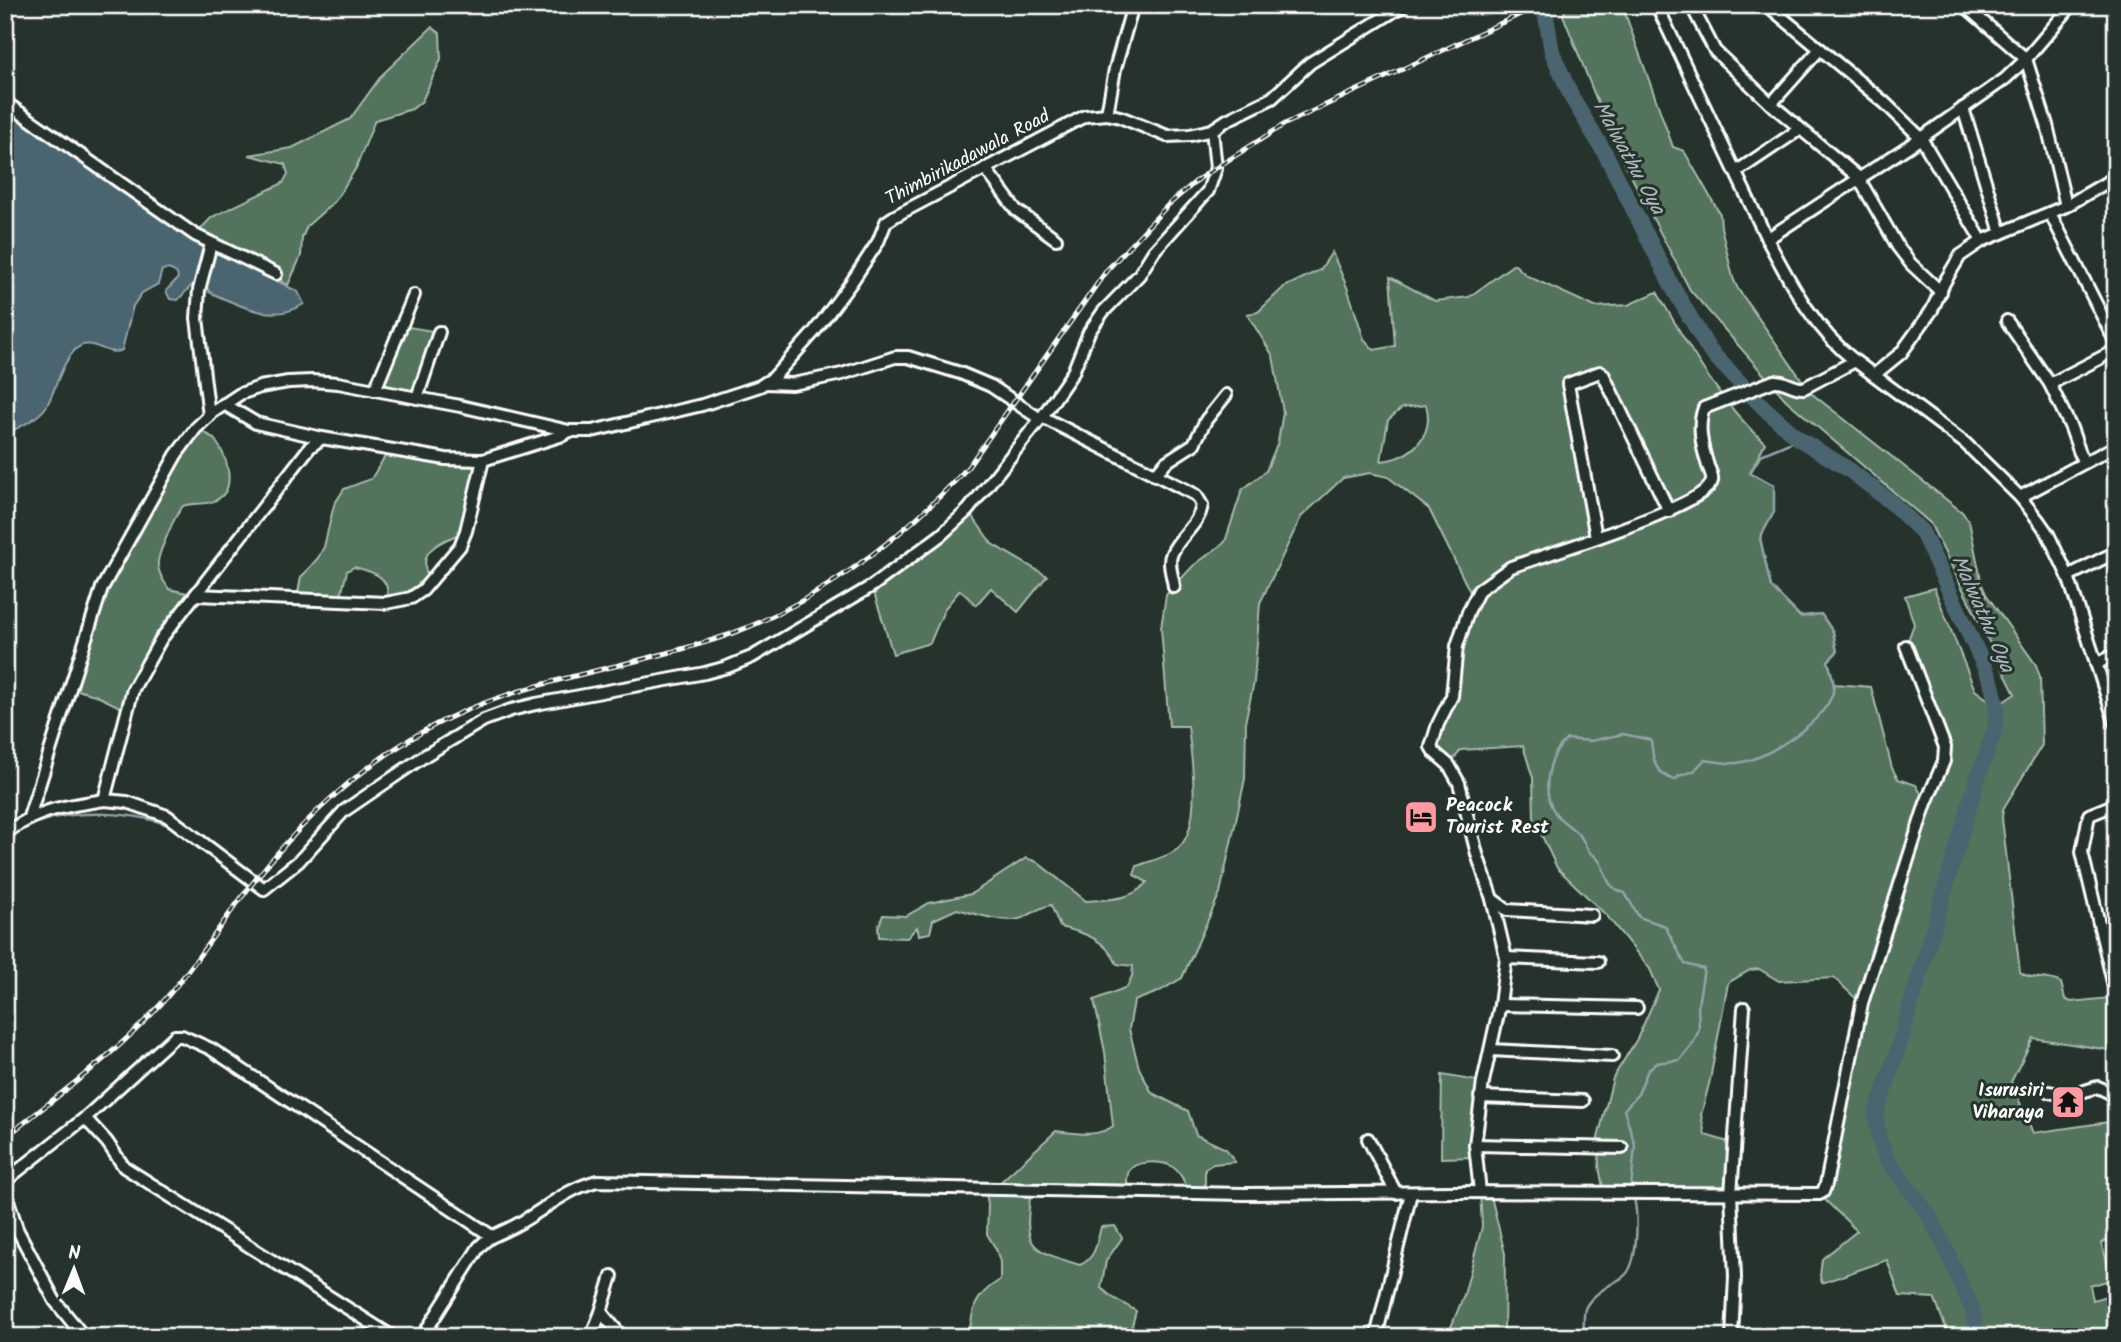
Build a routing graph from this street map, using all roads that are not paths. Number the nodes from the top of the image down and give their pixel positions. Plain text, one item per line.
1 (1133, 5) edge
2 (1405, 5) edge
3 (1660, 5) edge
4 (1691, 5) edge
5 (1767, 5) edge
6 (1964, 5) edge
7 (2070, 6) edge
8 (1820, 49) junction
9 (2026, 59) junction
10 (5, 102) edge
11 (1771, 104) junction
12 (1964, 108) junction
13 (1107, 114) junction
14 (1800, 129) junction
15 (1212, 130) junction
16 (1921, 138) junction
17 (985, 168) junction
18 (1736, 172) junction
19 (1858, 177) junction
20 (2116, 177) edge
21 (2066, 206) junction
22 (2050, 213) junction
23 (2001, 233) junction
24 (1056, 239) dead end
25 (1766, 239) junction
26 (1982, 241) junction
27 (211, 246) junction
28 (276, 274) dead end
29 (1941, 292) junction
30 (414, 295) dead end
31 (2007, 321) dead end
32 (439, 332) dead end
33 (2116, 342) edge
34 (2116, 350) edge
35 (1855, 361) junction
36 (1874, 375) junction
37 (765, 383) junction
38 (2050, 384) junction
39 (375, 390) junction
40 (1226, 395) dead end
41 (417, 398) junction
42 (224, 404) junction
43 (209, 416) junction
44 (1041, 418) junction
45 (566, 433) junction
46 (322, 438) junction
47 (2116, 446) edge
48 (483, 460) junction
49 (2083, 462) junction
50 (1155, 475) junction
51 (2020, 497) junction
52 (1669, 511) junction
53 (1596, 537) junction
54 (2116, 552) edge
55 (2068, 576) junction
56 (1174, 587) dead end
57 (196, 595) junction
58 (1906, 646) dead end
59 (2116, 654) edge
60 (2096, 664) junction
61 (2116, 725) edge
62 (104, 800) junction
63 (2116, 804) edge
64 (29, 817) junction
65 (5, 833) edge
66 (1493, 899) junction
67 (1592, 915) dead end
68 (1506, 958) junction
69 (1598, 962) dead end
70 (2113, 975) edge
71 (2116, 995) edge
72 (1500, 1005) junction
73 (1637, 1008) dead end
74 (1744, 1008) dead end
75 (1491, 1050) junction
76 (1612, 1056) dead end
77 (2049, 1092) dead end
78 (2116, 1096) edge
79 (1480, 1097) junction
80 (1583, 1101) dead end
81 (85, 1118) junction
82 (1368, 1139) dead end
83 (1475, 1145) junction
84 (1622, 1147) dead end
85 (8, 1179) edge
86 (5, 1190) edge
87 (1396, 1192) junction
88 (1480, 1192) junction
89 (1411, 1193) junction
90 (1731, 1194) junction
91 (490, 1235) junction
92 (611, 1276) dead end
93 (601, 1312) junction
94 (84, 1337) edge
95 (393, 1337) edge
96 (422, 1337) edge
97 (591, 1337) edge
98 (622, 1337) edge
99 (1376, 1337) edge
100 (1732, 1337) edge

1 - 13 street
2 - 15 street
3 - 18 street
4 - 11 street
5 - 8 street
6 - 9 street
7 - 9 street
8 - 11 street
8 - 16 street
9 - 12 street
9 - 21 street
10 - 27 street
11 - 14 street
12 - 16 street
12 - 23 street
13 - 15 street
13 - 17 street, Thimbirikadawala Road
14 - 18 street
14 - 19 street
15 - 44 street
16 - 19 street
16 - 26 street
17 - 24 street
17 - 37 street, Thimbirikadawala Road
18 - 25 street
19 - 25 street
19 - 29 street
20 - 21 street
21 - 22 street
22 - 23 street
22 - 33 street
23 - 26 street
25 - 35 street
26 - 29 street
27 - 28 street
27 - 43 street
29 - 36 street
30 - 39 street
31 - 38 street
32 - 41 street
34 - 38 street
35 - 36 street
35 - 52 street
36 - 51 street
37 - 44 street
37 - 45 street, Thimbirikadawala Road
38 - 49 street
39 - 41 street
39 - 42 street
40 - 50 street
41 - 45 street
42 - 43 street
42 - 46 street
43 - 64 street
44 - 50 street
44 - 62 street
45 - 48 street
46 - 48 street
46 - 57 street
47 - 49 street
48 - 57 street
49 - 51 street
50 - 56 street
51 - 55 street
52 - 53 street
52 - 53 street
53 - 66 street
54 - 55 street
55 - 60 street
57 - 62 street
58 - 90 street
59 - 60 street
60 - 61 street
62 - 64 street
63 - 70 street
64 - 65 street
66 - 67 street
66 - 68 street
68 - 69 street
68 - 72 street
70 - 71 street
72 - 73 street
72 - 75 street
74 - 90 street
75 - 76 street
75 - 79 street
77 - 78 street
79 - 80 street
79 - 83 street
81 - 85 street
81 - 91 street
81 - 95 street
82 - 87 street
83 - 84 street
83 - 88 street
86 - 94 street
87 - 89 street
87 - 91 street
88 - 89 street
88 - 90 street
89 - 99 street
90 - 100 street
91 - 96 street
92 - 93 street
93 - 97 street
93 - 98 street

